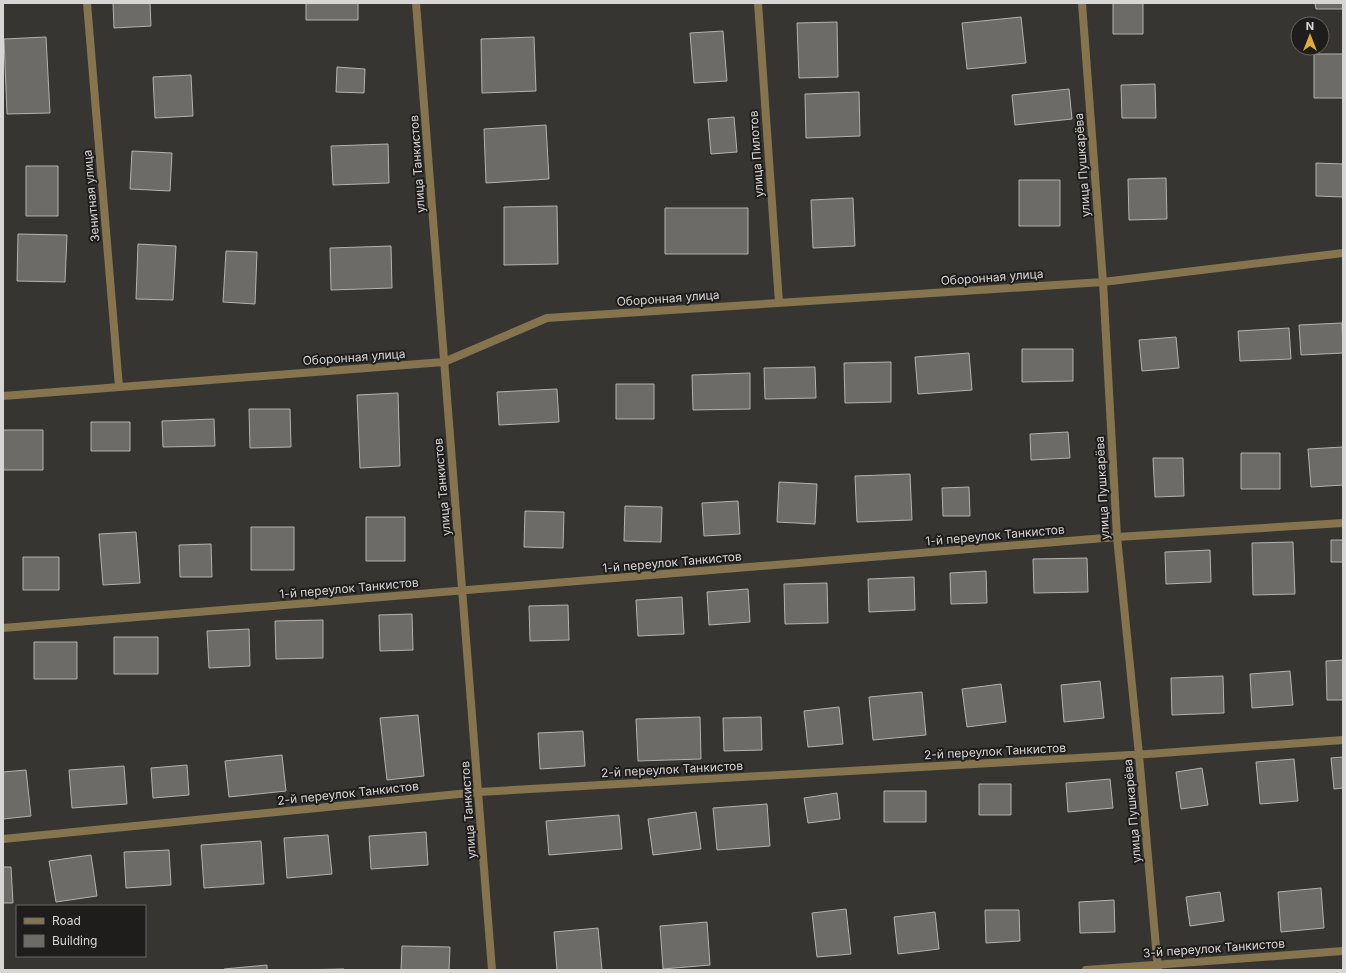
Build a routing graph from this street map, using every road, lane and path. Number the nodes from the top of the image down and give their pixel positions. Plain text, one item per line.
1 (87, 3) edge
2 (416, 3) edge
3 (758, 3) edge
4 (1082, 3) edge
5 (1343, 253) edge
6 (1103, 282) junction
7 (779, 303) junction
8 (444, 362) junction
9 (119, 387) junction
10 (3, 396) edge
11 (1343, 523) edge
12 (1117, 537) junction
13 (463, 591) junction
14 (3, 628) edge
15 (1343, 740) edge
16 (1139, 754) junction
17 (479, 792) junction
18 (3, 839) edge
19 (1343, 950) edge
20 (1158, 967) edge
21 (492, 970) edge
22 (1086, 970) edge

1 - 9 street, Зенитная улица
2 - 8 street, улица Танкистов
3 - 7 street, улица Пилотов
4 - 6 street, улица Пушкарёва
5 - 6 street, Оборонная улица
6 - 7 street, Оборонная улица
6 - 12 street, улица Пушкарёва
7 - 8 street, Оборонная улица
8 - 9 street, Оборонная улица
8 - 13 street, улица Танкистов
9 - 10 street, Оборонная улица
11 - 12 street, 1-й переулок Танкистов
12 - 13 street, 1-й переулок Танкистов
12 - 16 street, улица Пушкарёва
13 - 14 street, 1-й переулок Танкистов
13 - 17 street, улица Танкистов
15 - 16 street, 2-й переулок Танкистов
16 - 17 street, 2-й переулок Танкистов
16 - 20 street, улица Пушкарёва
17 - 18 street, 2-й переулок Танкистов
17 - 21 street, улица Танкистов
19 - 20 street, 3-й переулок Танкистов
20 - 22 street, 3-й переулок Танкистов

